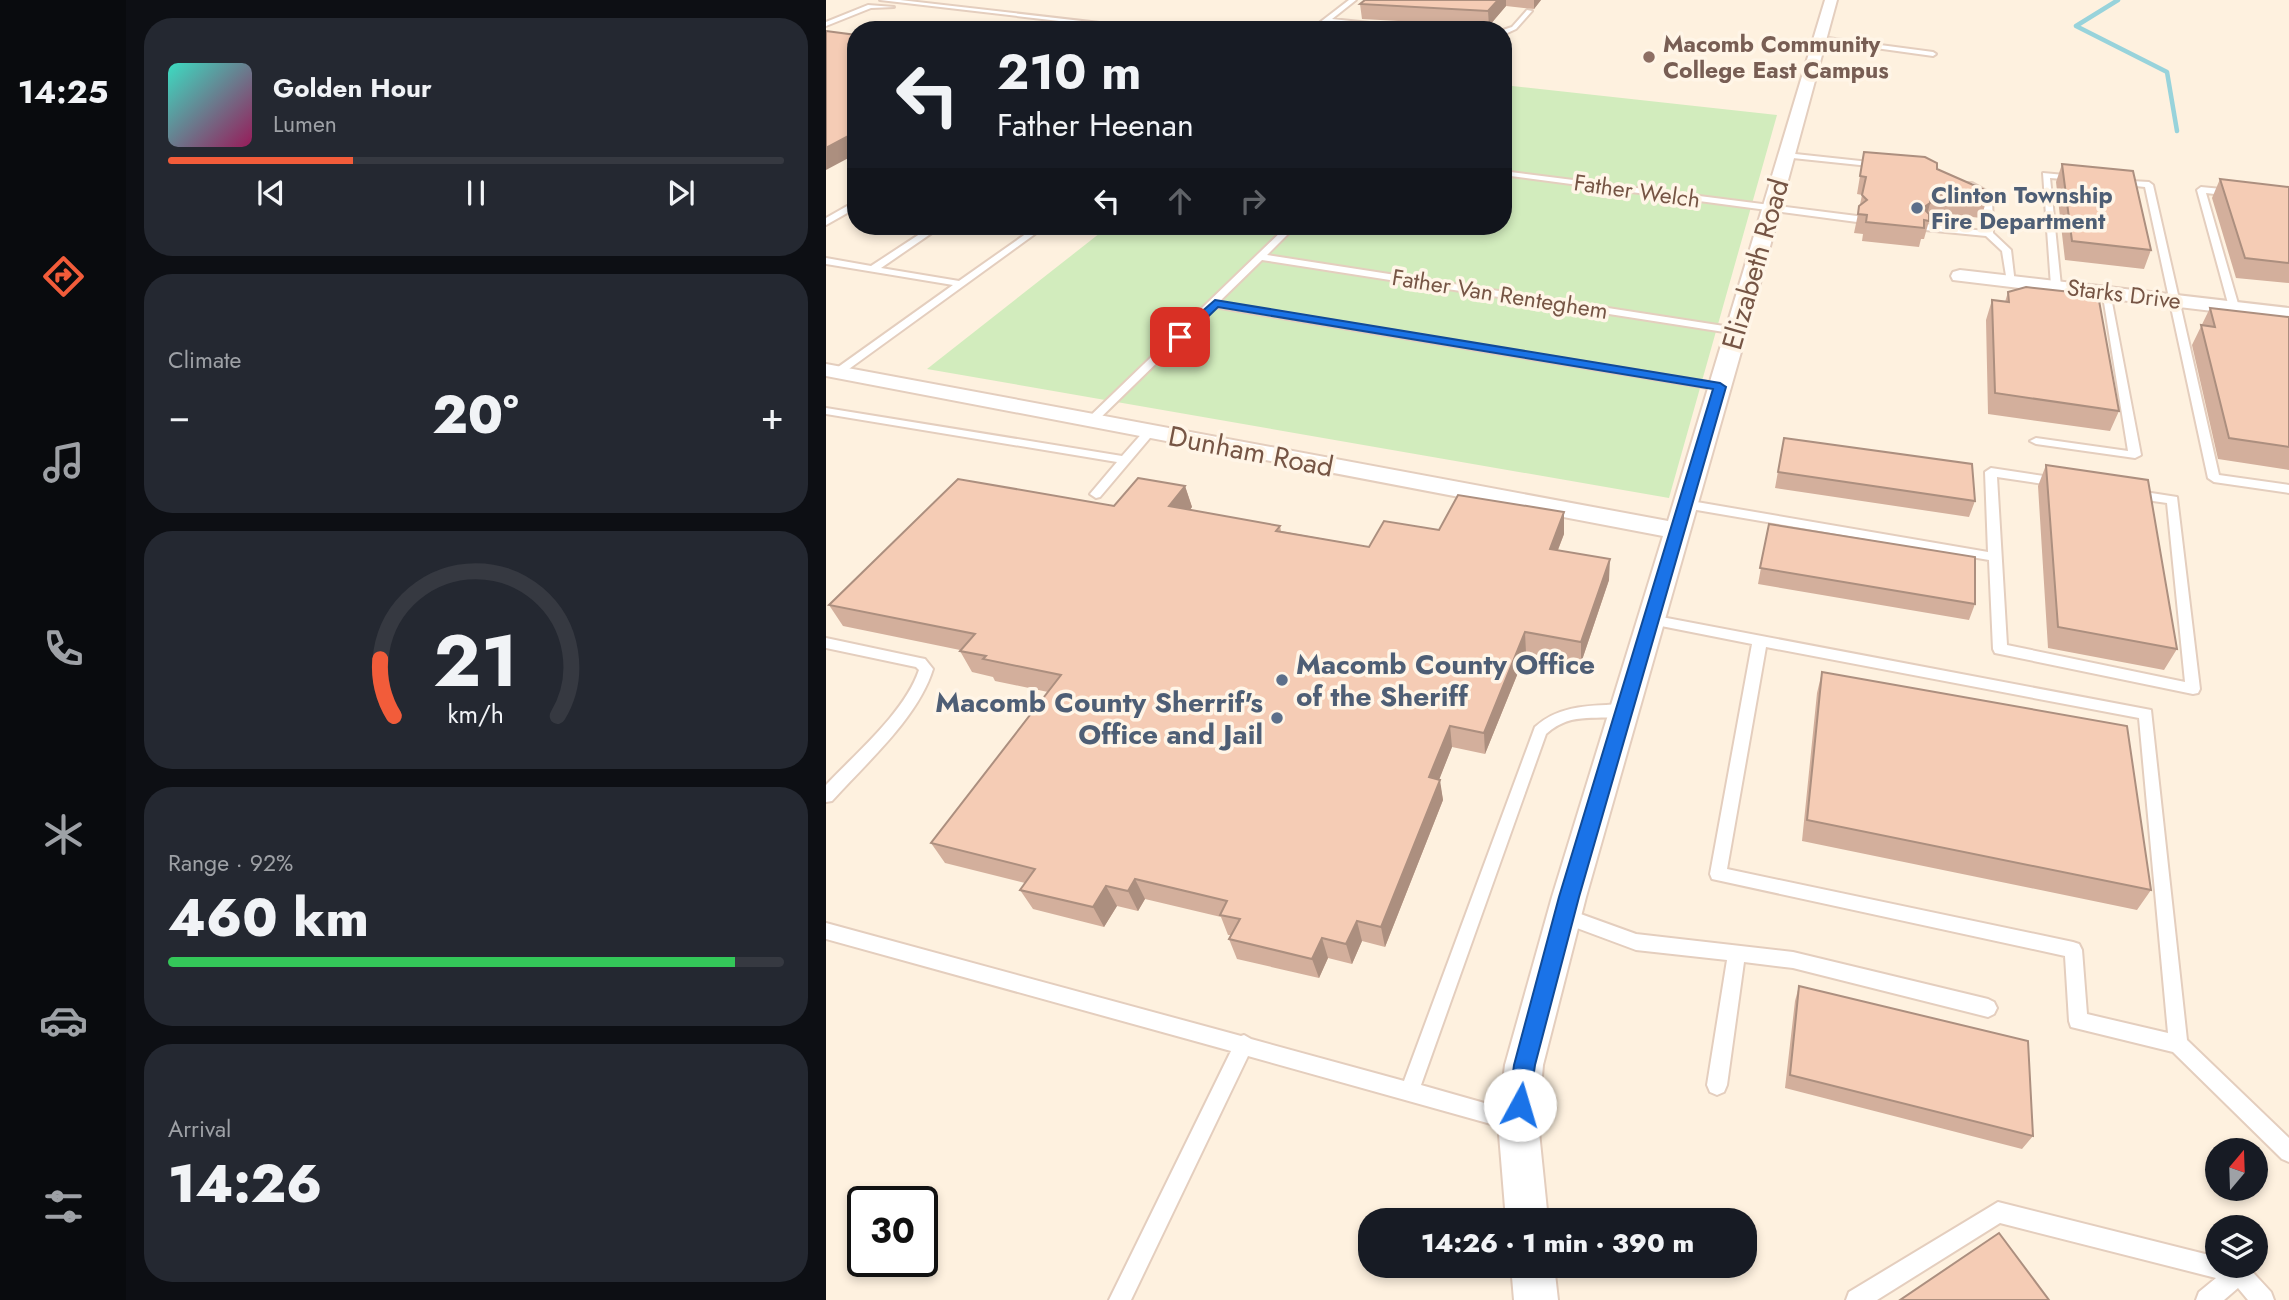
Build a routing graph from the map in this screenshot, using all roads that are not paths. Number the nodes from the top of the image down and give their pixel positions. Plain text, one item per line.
1 (864, 0) edge
2 (883, 0) edge
3 (1353, 0) edge
4 (1831, 0) edge
5 (891, 7) dead end
6 (1529, 11) dead end
7 (826, 16) edge
8 (1326, 20) joint
9 (1072, 21) edge
10 (1337, 21) edge
11 (826, 24) edge
12 (1512, 29) edge
13 (1828, 39) junction
14 (1933, 54) dead end
15 (1786, 155) junction
16 (1889, 167) edge
17 (1512, 174) edge
18 (2084, 179) edge
19 (2110, 181) edge
20 (1964, 183) edge
21 (2239, 194) edge
22 (847, 209) edge
23 (1770, 209) junction
24 (1857, 219) edge
25 (826, 222) edge
26 (1925, 227) edge
27 (1989, 234) junction
28 (924, 235) edge
29 (1030, 235) edge
30 (1283, 235) edge
31 (1262, 257) junction
32 (826, 261) edge
33 (873, 269) junction
34 (1960, 276) dead end
35 (2012, 282) junction
36 (962, 284) junction
37 (2056, 286) junction
38 (2105, 292) junction
39 (2173, 300) junction
40 (1215, 304) junction
41 (2234, 307) junction
42 (2289, 314) edge
43 (1737, 331) junction
44 (832, 371) edge
45 (1720, 387) junction
46 (826, 411) edge
47 (1090, 422) junction
48 (1149, 432) junction
49 (2036, 441) dead end
50 (1125, 460) junction
51 (2069, 484) edge
52 (2289, 489) edge
53 (2121, 492) edge
54 (1096, 494) dead end
55 (1685, 504) junction
56 (1677, 531) junction
57 (1995, 557) junction
58 (1651, 620) junction
59 (1760, 640) junction
60 (826, 643) edge
61 (1624, 710) junction
62 (826, 796) edge
63 (1564, 916) junction
64 (826, 931) edge
65 (1737, 953) junction
66 (1987, 1008) dead end
67 (1244, 1044) junction
68 (2178, 1044) junction
69 (1717, 1084) dead end
70 (1410, 1090) junction
71 (1518, 1122) junction
72 (2289, 1152) edge
73 (1526, 1208) edge
74 (2205, 1264) edge
75 (1533, 1278) edge
76 (2233, 1278) edge
77 (2243, 1278) edge
78 (1120, 1300) edge
79 (1535, 1300) edge
80 (1857, 1300) edge
81 (2207, 1300) edge
82 (2263, 1300) edge

1 - 7 lane
2 - 9 lane
3 - 8 lane
4 - 13 street, Elizabeth Road
5 - 11 lane
6 - 12 lane
8 - 10 lane
13 - 14 lane
13 - 15 street, Elizabeth Road
15 - 16 lane
15 - 23 street, Elizabeth Road
17 - 23 lane, Father Welch
18 - 37 lane
19 - 39 lane
20 - 27 lane
21 - 41 lane
22 - 25 lane
23 - 24 lane, Father Welch
23 - 43 street, Elizabeth Road
26 - 27 lane
27 - 35 lane
28 - 33 lane
29 - 36 lane
30 - 31 lane
31 - 40 lane
31 - 43 lane, Father Van Renteghem
32 - 33 lane
33 - 36 lane
34 - 35 street, Starks Drive
35 - 37 street, Starks Drive
36 - 44 lane
37 - 38 street, Starks Drive
38 - 39 street, Starks Drive
38 - 49 lane
39 - 41 street, Starks Drive
39 - 52 lane
40 - 45 lane
40 - 47 lane
41 - 42 street, Starks Drive
43 - 45 street, Elizabeth Road
44 - 47 street, Dunham Road
45 - 55 street, Elizabeth Road
46 - 50 lane
47 - 48 street, Dunham Road
48 - 50 lane
48 - 56 street, Dunham Road
50 - 54 lane
51 - 57 lane
53 - 57 lane
55 - 56 street, Elizabeth Road
55 - 57 lane
56 - 58 street, Elizabeth Road
58 - 59 lane
58 - 61 street, Elizabeth Road
59 - 68 lane
59 - 68 lane
60 - 62 lane
61 - 63 street, Elizabeth Road
61 - 70 lane
63 - 65 lane
63 - 71 street, Elizabeth Road
64 - 67 lane
65 - 66 lane
65 - 69 lane
67 - 70 lane
67 - 78 lane
68 - 72 lane
70 - 71 lane
71 - 73 street, Elizabeth Road
74 - 80 lane
75 - 79 street
76 - 81 lane
77 - 82 lane

